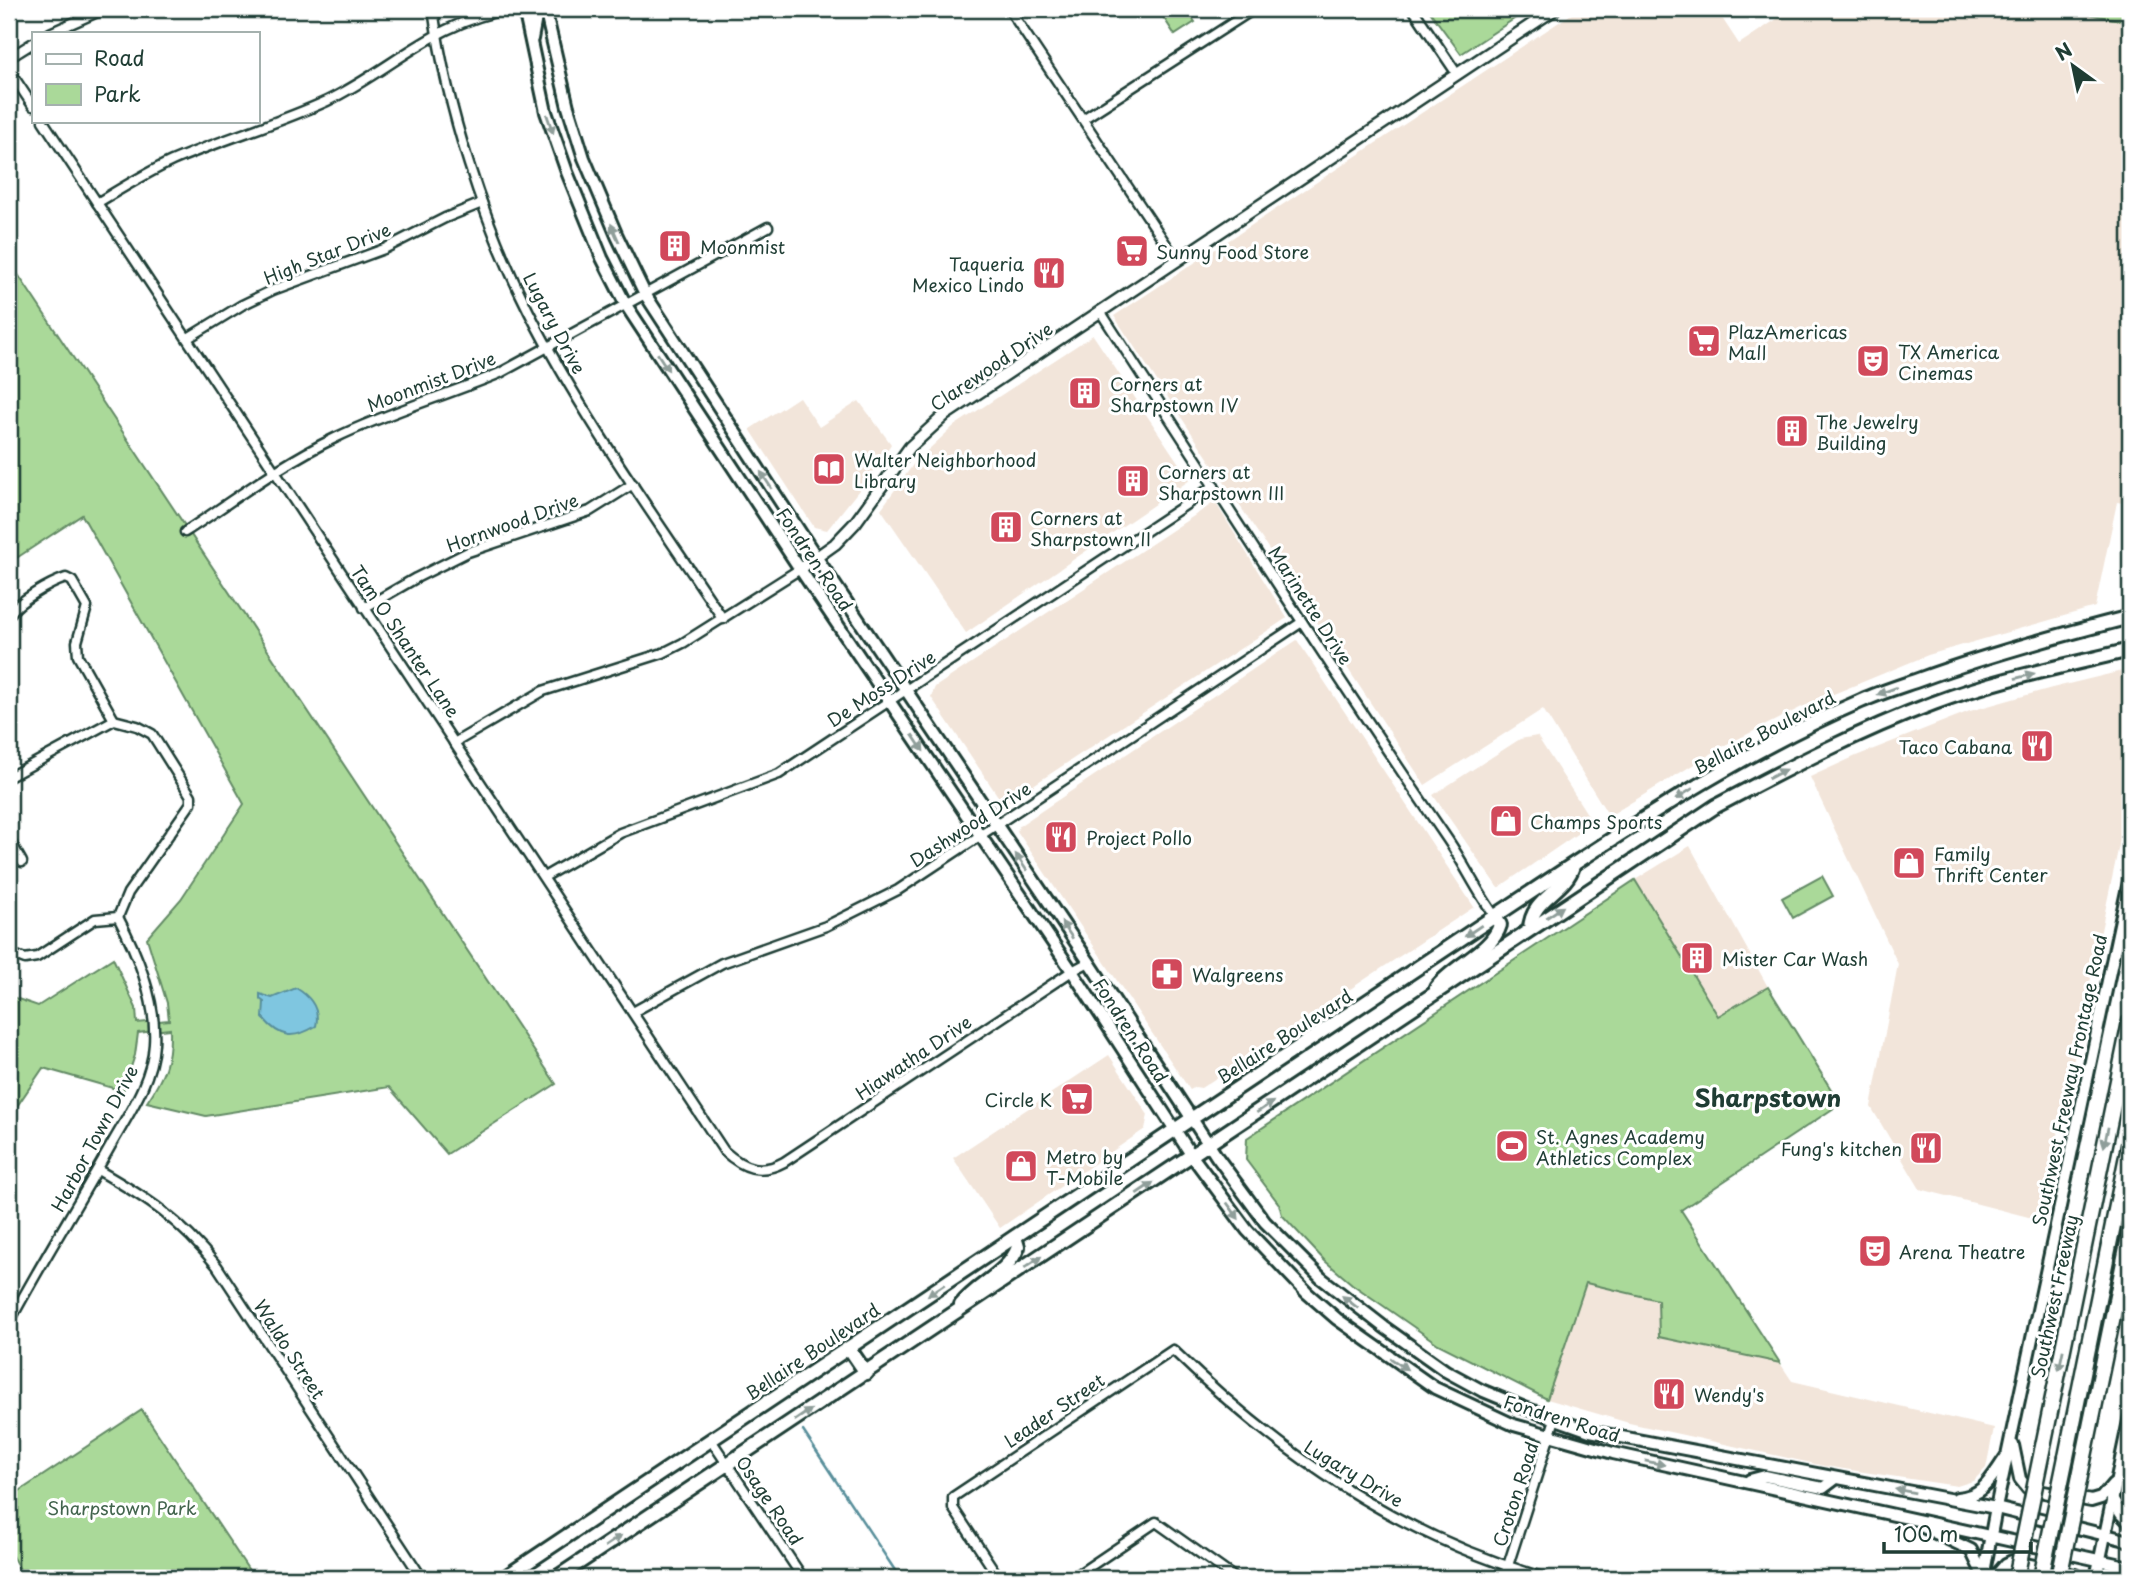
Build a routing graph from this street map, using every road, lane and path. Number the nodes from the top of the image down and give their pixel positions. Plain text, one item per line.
1 (103, 9) edge
2 (433, 9) edge
3 (512, 9) edge
4 (524, 9) edge
5 (543, 9) edge
6 (1010, 9) edge
7 (1254, 9) edge
8 (1413, 9) edge
9 (1555, 9) edge
10 (52, 32) edge
11 (436, 33) junction
12 (531, 43) junction
13 (32, 44) edge
14 (9, 58) edge
15 (9, 70) edge
16 (1457, 74) junction
17 (32, 104) edge
18 (1083, 119) junction
19 (44, 122) edge
20 (97, 203) junction
21 (482, 203) junction
22 (768, 227) dead end
23 (1176, 259) junction
24 (645, 294) junction
25 (626, 305) junction
26 (1100, 311) junction
27 (188, 338) junction
28 (548, 347) junction
29 (277, 472) junction
30 (633, 484) junction
31 (1214, 486) junction
32 (185, 532) dead end
33 (817, 558) junction
34 (800, 569) junction
35 (365, 608) junction
36 (9, 615) edge
37 (2130, 617) edge
38 (723, 619) junction
39 (1302, 622) junction
40 (2129, 652) edge
41 (907, 691) junction
42 (890, 701) junction
43 (114, 720) junction
44 (454, 743) junction
45 (9, 777) edge
46 (997, 825) junction
47 (981, 836) junction
48 (9, 839) edge
49 (22, 862) dead end
50 (1573, 865) junction
51 (544, 877) junction
52 (2130, 877) edge
53 (1495, 916) junction
54 (118, 917) junction
55 (1530, 929) junction
56 (9, 953) edge
57 (1089, 962) junction
58 (1072, 971) junction
59 (1429, 997) junction
60 (633, 1012) junction
61 (2130, 1022) edge
62 (1191, 1119) junction
63 (1176, 1129) junction
64 (2130, 1141) edge
65 (1208, 1145) junction
66 (1192, 1156) junction
67 (752, 1169) joint
68 (98, 1170) junction
69 (2130, 1233) edge
70 (1015, 1237) junction
71 (1321, 1278) junction
72 (1307, 1293) junction
73 (955, 1314) junction
74 (9, 1323) edge
75 (849, 1348) junction
76 (1173, 1350) joint
77 (866, 1373) junction
78 (2130, 1416) edge
79 (1555, 1419) junction
80 (1550, 1435) junction
81 (2012, 1438) junction
82 (711, 1440) junction
83 (2009, 1451) junction
84 (728, 1465) junction
85 (2117, 1478) junction
86 (1835, 1479) junction
87 (1748, 1481) junction
88 (1946, 1499) junction
89 (2112, 1499) junction
90 (1996, 1508) junction
91 (1901, 1517) junction
92 (2130, 1523) edge
93 (2104, 1535) junction
94 (1992, 1536) junction
95 (2130, 1541) edge
96 (2099, 1561) junction
97 (1508, 1567) junction
98 (2130, 1567) edge
99 (2130, 1572) edge
100 (422, 1578) edge
101 (504, 1578) edge
102 (556, 1578) edge
103 (803, 1578) edge
104 (999, 1578) edge
105 (1073, 1578) edge
106 (1236, 1578) edge
107 (1504, 1578) edge
108 (1545, 1578) edge
109 (1984, 1578) edge
110 (1994, 1578) edge
111 (2016, 1578) edge
112 (2041, 1578) edge
113 (2059, 1578) edge
114 (2078, 1578) edge
115 (2096, 1578) edge
116 (2114, 1578) edge

1 - 10 street
2 - 11 street, Lugary Drive
3 - 11 street
4 - 12 main road, Fondren Road
5 - 12 main road
24 -> 5 main road, Fondren Road
6 - 18 street
7 - 18 street
8 - 16 street
9 - 16 street, Clarewood Drive
11 - 20 street
11 - 21 street, Lugary Drive
12 -> 25 main road, Fondren Road
13 - 14 street
15 - 17 street
16 - 23 street, Clarewood Drive
18 - 23 street
19 - 20 street, Tam O Shanter Lane
20 - 27 street, Tam O Shanter Lane
21 - 27 street, High Star Drive
21 - 28 street, Lugary Drive
22 - 24 street, Moonmist Drive
23 - 26 street, Clarewood Drive
24 - 25 street, Moonmist Drive
33 -> 24 main road, Fondren Road
25 - 28 street, Moonmist Drive
25 -> 34 main road, Fondren Road
26 - 31 street, Marinette Drive
26 - 33 street, Clarewood Drive
27 - 29 street, Tam O Shanter Lane
28 - 29 street, Moonmist Drive
28 - 30 street, Lugary Drive
29 - 32 street, Moonmist Drive
29 - 35 street, Tam O Shanter Lane
30 - 35 street, Hornwood Drive
30 - 38 street, Lugary Drive
31 - 39 street, Marinette Drive
31 - 41 street, De Moss Drive
33 - 34 street, Clarewood Drive
33 - 41 main road, Fondren Road
34 - 38 street, Clarewood Drive
34 - 42 main road, Fondren Road
35 - 44 street, Tam O Shanter Lane
36 - 43 street
37 -> 50 main road, Bellaire Boulevard
38 - 44 street, Clarewood Drive
39 - 46 street, Dashwood Drive
39 - 53 street, Marinette Drive
55 -> 40 main road
41 - 42 street, De Moss Drive
41 - 46 main road, Fondren Road
42 -> 47 main road, Fondren Road
42 - 51 street, De Moss Drive
43 - 45 street
43 - 54 street
44 - 51 street, Tam O Shanter Lane
46 - 47 street, Dashwood Drive
57 -> 46 main road, Fondren Road
47 - 58 main road, Fondren Road
47 - 60 street, Dashwood Drive
48 - 49 street
50 - 53 main road, Bellaire Boulevard
50 - 55 main road
51 - 60 street, Tam O Shanter Lane
52 - 81 main road, Southwest Freeway Frontage Road
53 - 59 main road
53 -> 62 main road, Bellaire Boulevard
54 - 56 street
54 - 68 street, Harbor Town Drive
55 - 59 main road
57 - 58 street, Hiawatha Drive
57 - 62 main road, Fondren Road
58 - 63 main road, Fondren Road
58 - 67 street, Hiawatha Drive
65 -> 59 main road
60 - 67 street, Tam O Shanter Lane
61 -> 111 highway, Southwest Freeway, bridge
62 - 63 main road, Bellaire Boulevard
62 - 65 main road, Fondren Road
63 - 66 main road, Fondren Road
63 - 70 main road, Bellaire Boulevard
64 - 112 highway, bridge
65 - 66 main road
65 - 71 main road, Fondren Road
66 -> 72 main road, Fondren Road
73 -> 66 main road
68 - 74 street, Harbor Town Drive
68 - 100 street, Waldo Street
69 - 113 highway, bridge
70 - 73 main road
70 -> 75 main road, Bellaire Boulevard
71 - 72 main road
79 -> 71 main road, Fondren Road
72 -> 80 main road, Fondren Road
73 - 77 main road
75 - 77 main road
75 - 82 main road, Bellaire Boulevard
76 - 97 street, Lugary Drive
76 - 104 street, Leader Street
84 -> 77 main road
78 - 85 main road
79 - 80 street, Croton Road
79 - 86 main road, Fondren Road
80 -> 87 main road, Fondren Road
80 - 97 street, Croton Road
81 - 83 main road, Southwest Freeway Frontage Road
81 - 85 main road
82 - 84 street, Osage Road
82 - 101 main road, Bellaire Boulevard
83 - 88 main road
83 - 90 main road, Southwest Freeway Frontage Road
102 -> 84 main road
84 - 103 street, Osage Road
85 - 89 main road
86 - 87 main road
88 -> 86 main road, Fondren Road
87 - 91 main road, Fondren Road
88 - 90 main road, Fondren Road
89 - 92 main road
89 - 93 main road
90 - 93 main road, Fondren Road
90 - 94 main road, Southwest Freeway Frontage Road
91 - 94 main road, Fondren Road
91 - 109 main road
93 - 95 main road, Fondren Road
93 - 96 main road
94 - 96 main road, Fondren Road
94 - 109 main road, Southwest Freeway Frontage Road
96 - 98 main road, Fondren Road
96 - 115 main road
97 - 107 street, Croton Road
97 - 108 street, Lugary Drive
99 - 116 main road
105 - 106 street
110 - 114 main road

